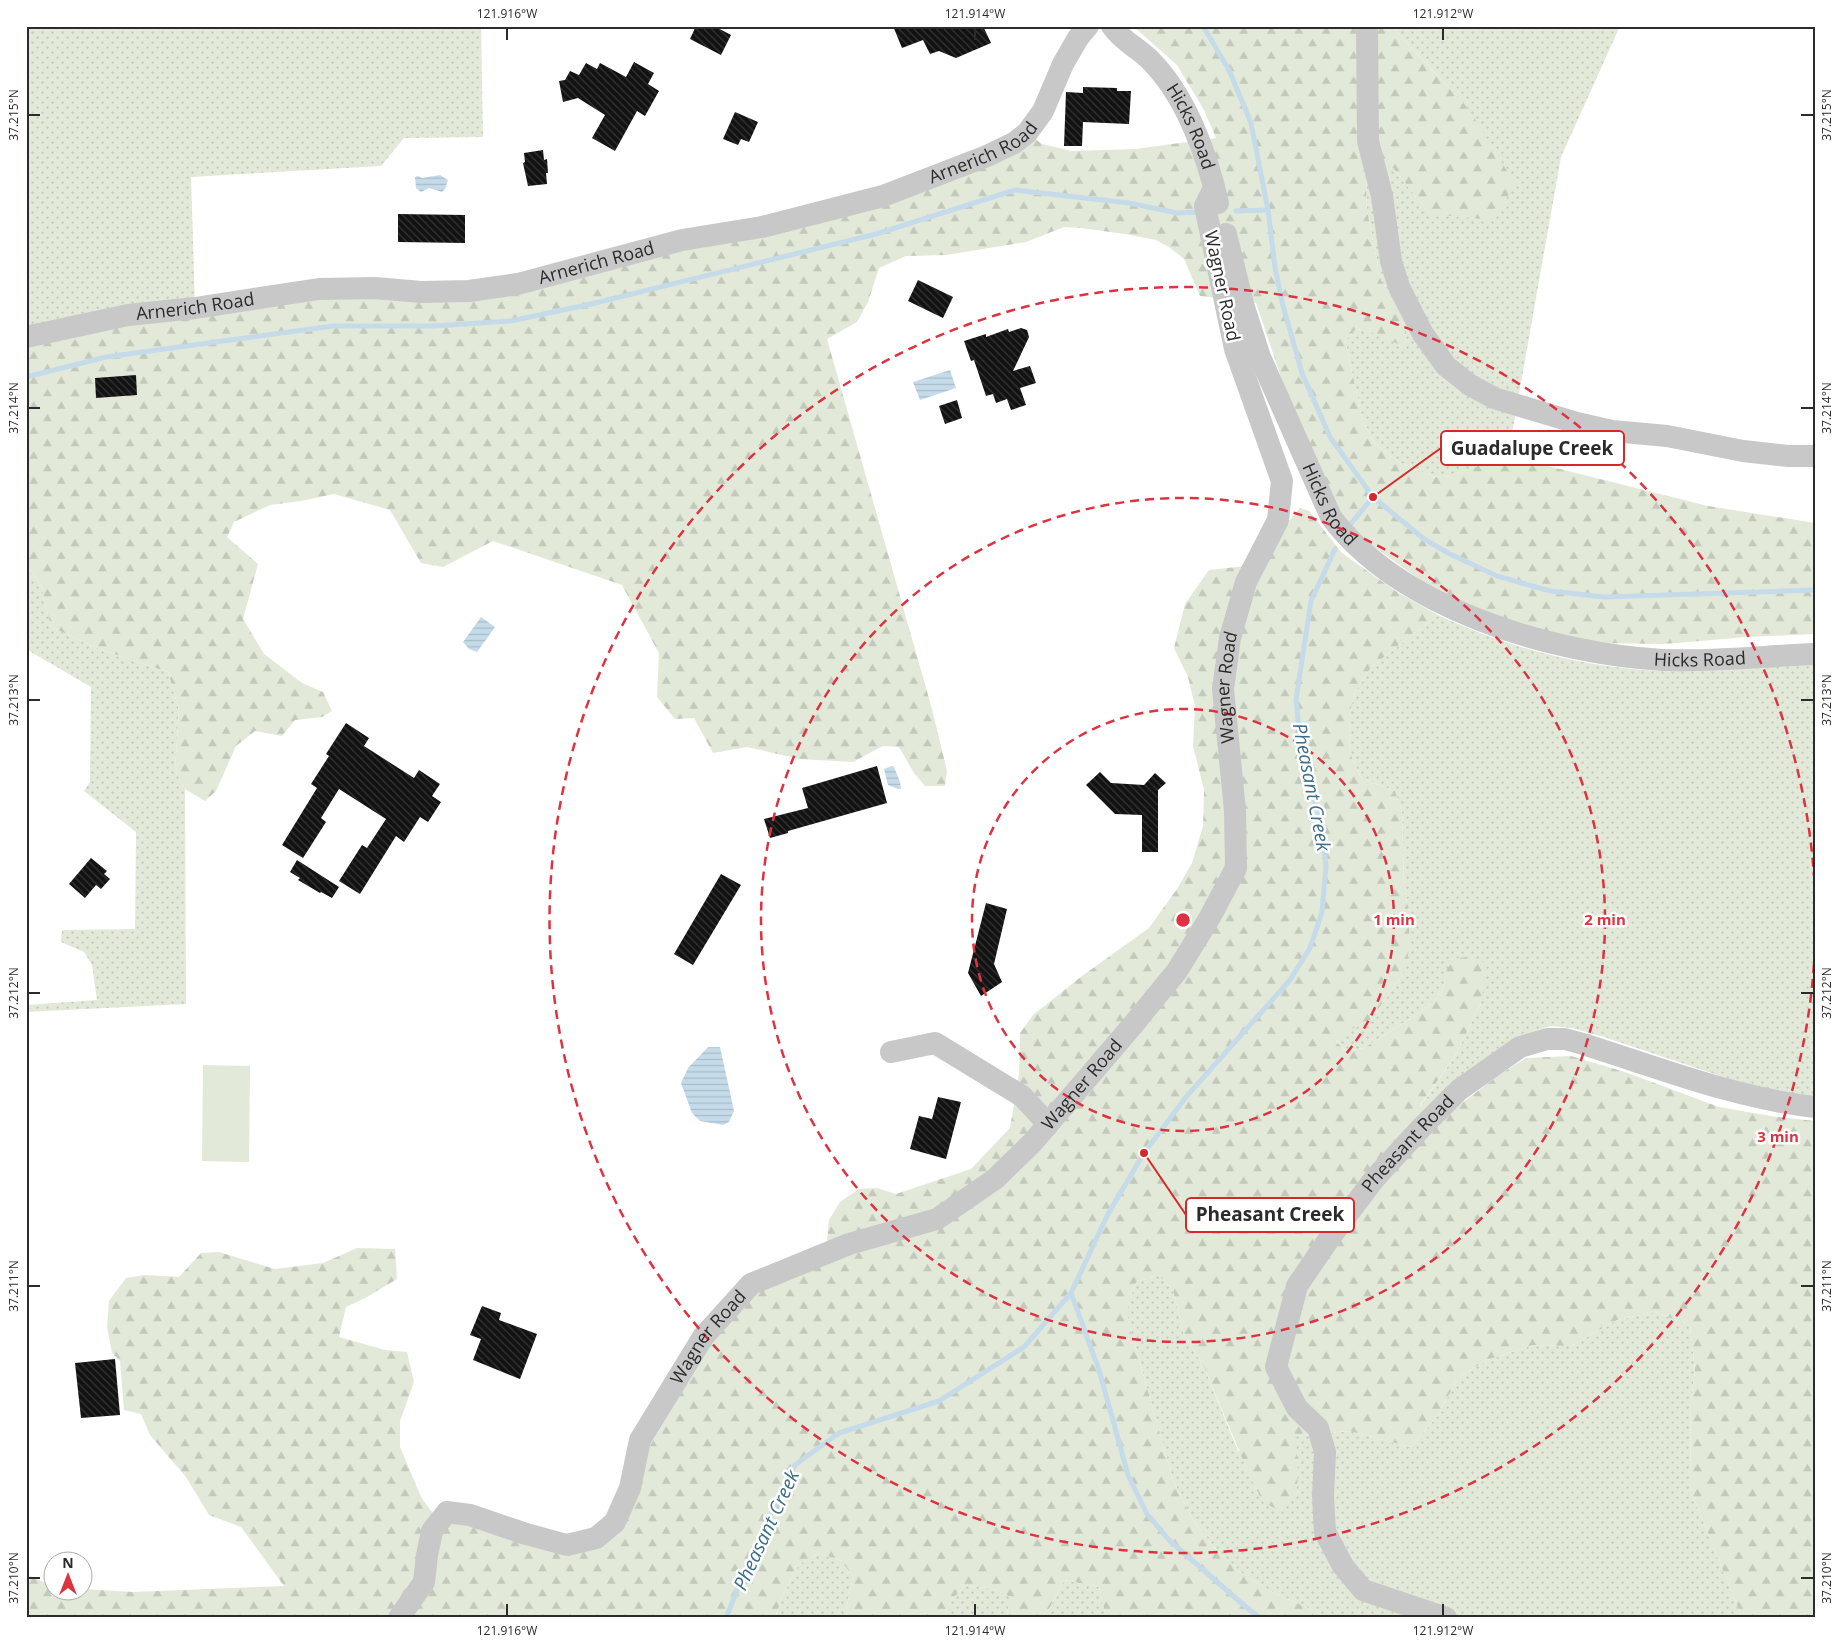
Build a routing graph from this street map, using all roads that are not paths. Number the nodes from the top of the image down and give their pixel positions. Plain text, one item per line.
1 (1088, 26) edge
2 (1112, 26) edge
3 (1367, 26) edge
4 (1214, 188) junction
5 (26, 337) edge
6 (1815, 456) edge
7 (1815, 654) edge
8 (891, 1052) dead end
9 (1815, 1107) edge
10 (1047, 1123) junction
11 (400, 1618) edge
12 (1446, 1618) edge

1 - 5 street, Arnerich Road
2 - 4 street, Hicks Road
3 - 6 street
4 - 7 street, Hicks Road
4 - 10 street, Wagner Road
8 - 10 street
9 - 12 street, Pheasant Road
10 - 11 street, Wagner Road

